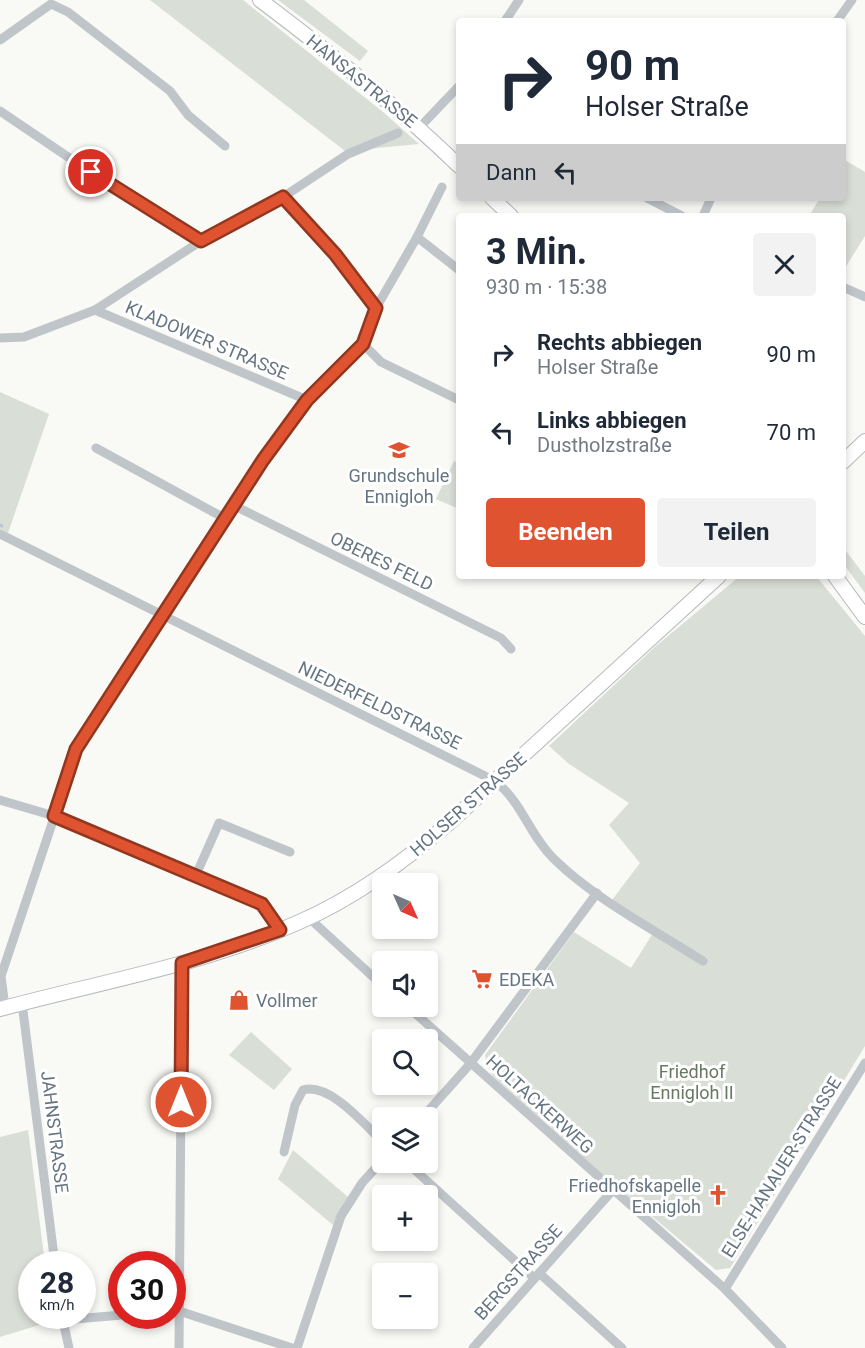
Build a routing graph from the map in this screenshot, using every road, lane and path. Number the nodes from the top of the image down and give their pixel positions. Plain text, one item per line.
1 (260, 0) edge
2 (519, 0) edge
3 (852, 0) edge
4 (507, 18) edge
5 (839, 18) edge
6 (0, 40) edge
7 (456, 89) edge
8 (0, 111) edge
9 (419, 128) junction
10 (398, 133) dead end
11 (225, 146) dead end
12 (456, 163) edge
13 (442, 187) dead end
14 (283, 197) junction
15 (495, 201) edge
16 (653, 201) edge
17 (508, 213) edge
18 (676, 213) edge
19 (417, 237) junction
20 (201, 241) junction
21 (456, 268) edge
22 (846, 288) edge
23 (865, 297) edge
24 (376, 308) junction
25 (95, 310) junction
26 (0, 338) edge
27 (363, 344) junction
28 (456, 399) edge
29 (307, 400) junction
30 (96, 448) dead end
31 (863, 448) edge
32 (846, 460) edge
33 (235, 506) junction
34 (226, 519) junction
35 (0, 534) edge
36 (716, 579) edge
37 (837, 579) edge
38 (164, 616) junction
39 (865, 617) edge
40 (511, 649) dead end
41 (495, 781) junction
42 (0, 800) edge
43 (54, 816) junction
44 (290, 852) dead end
45 (196, 875) junction
46 (597, 893) junction
47 (309, 918) junction
48 (280, 930) junction
49 (703, 961) dead end
50 (182, 963) junction
51 (372, 976) edge
52 (22, 1003) junction
53 (2, 1008) edge
54 (419, 1017) edge
55 (865, 1063) edge
56 (471, 1064) junction
57 (432, 1107) edge
58 (372, 1132) edge
59 (284, 1152) dead end
60 (372, 1173) edge
61 (419, 1173) edge
62 (612, 1191) junction
63 (54, 1251) edge
64 (177, 1251) edge
65 (536, 1276) junction
66 (724, 1289) junction
67 (186, 1314) edge
68 (65, 1329) edge
69 (177, 1329) edge
70 (69, 1348) edge
71 (179, 1348) edge
72 (292, 1348) edge
73 (297, 1348) edge
74 (473, 1348) edge
75 (622, 1348) edge
76 (782, 1348) edge

1 - 9 main road, HANSASTRASSE
2 - 4 street
3 - 5 street
6 - 11 street
7 - 9 street
8 - 20 street
9 - 12 main road, HANSASTRASSE
10 - 14 street
13 - 19 street
14 - 20 street
14 - 24 street
15 - 17 main road
16 - 18 street
19 - 21 street
19 - 24 street
20 - 25 street
22 - 23 street
24 - 27 street
25 - 26 street
25 - 29 street, KLADOWER STRASSE
27 - 28 street
27 - 29 street
29 - 33 street
30 - 34 street
31 - 32 main road
33 - 34 street
33 - 40 street, OBERES FELD
34 - 38 street
35 - 38 street, NIEDERFELDSTRASSE
36 - 41 main road, HOLSER STRASSE
37 - 39 main road
38 - 41 street, NIEDERFELDSTRASSE
38 - 43 street
41 - 46 street, NIEDERFELDSTRASSE
41 - 47 main road, HOLSER STRASSE
42 - 43 street
43 - 45 street
43 - 53 street
44 - 45 street
45 - 48 street
46 - 49 street, NIEDERFELDSTRASSE
46 - 56 street
47 - 48 main road, HOLSER STRASSE
47 - 51 street
48 - 50 main road, HOLSER STRASSE
50 - 52 main road, HOLSER STRASSE
50 - 64 street
52 - 53 main road, HOLSER STRASSE
52 - 63 street, JAHNSTRASSE
54 - 56 street, HOLTACKERWEG
55 - 66 street, ELSE-HANAUER-STRASSE
56 - 57 street
56 - 62 street, HOLTACKERWEG
58 - 59 street
60 - 73 street
61 - 65 street
62 - 65 street, BERGSTRASSE
62 - 66 street, HOLTACKERWEG
65 - 74 street, BERGSTRASSE
65 - 75 street
66 - 76 street, HOLTACKERWEG
67 - 72 street
68 - 70 street
69 - 71 street

